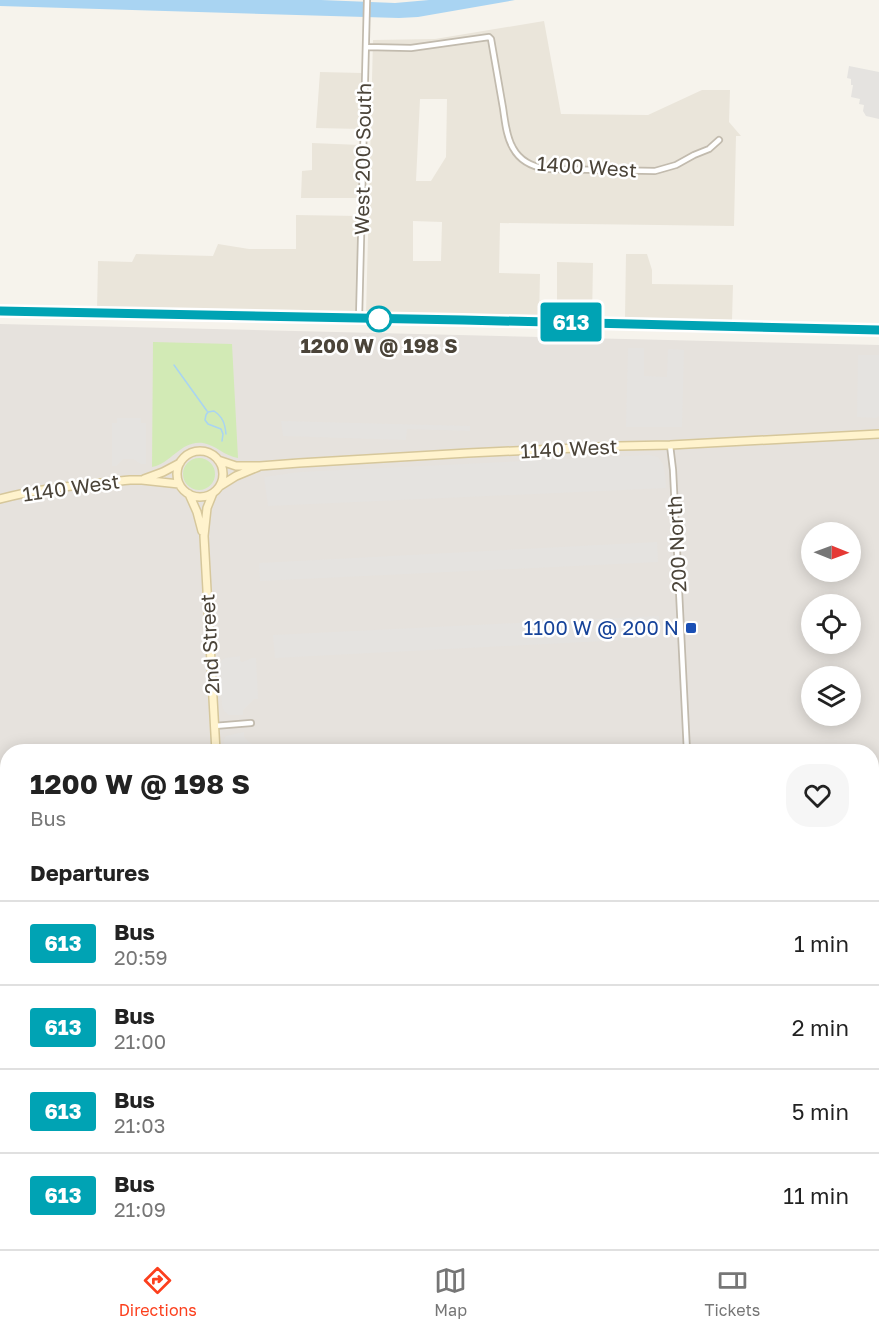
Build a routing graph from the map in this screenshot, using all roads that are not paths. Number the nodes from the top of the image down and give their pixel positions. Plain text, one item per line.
1 (367, 0) edge
2 (366, 47) junction
3 (719, 140) dead end
4 (0, 311) edge
5 (359, 319) junction
6 (879, 330) edge
7 (879, 434) edge
8 (670, 445) junction
9 (218, 460) junction
10 (180, 463) junction
11 (260, 466) junction
12 (142, 480) junction
13 (179, 484) junction
14 (220, 486) junction
15 (213, 493) junction
16 (189, 494) junction
17 (0, 499) edge
18 (204, 537) junction
19 (251, 723) dead end
20 (214, 726) junction
21 (215, 744) edge
22 (687, 744) edge

1 - 2 street, West 200 South
2 - 3 street, 1400 West
2 - 5 street, West 200 South
4 - 5 street
5 - 6 street
7 - 8 street, 1140 West
8 - 11 street, 1140 West
8 - 22 street, 200 North
9 - 10 street
9 - 11 street, 1140 West
9 - 14 street
10 - 12 street, 1140 West
10 - 13 street
11 - 14 street, 1140 West
12 - 13 street, 1140 West
12 - 17 street, 1140 West
13 - 16 street
14 - 15 street
15 - 16 street
15 - 18 street, 2nd Street
16 - 18 street, 2nd Street
18 - 20 street, 2nd Street
19 - 20 street
20 - 21 street, 2nd Street

